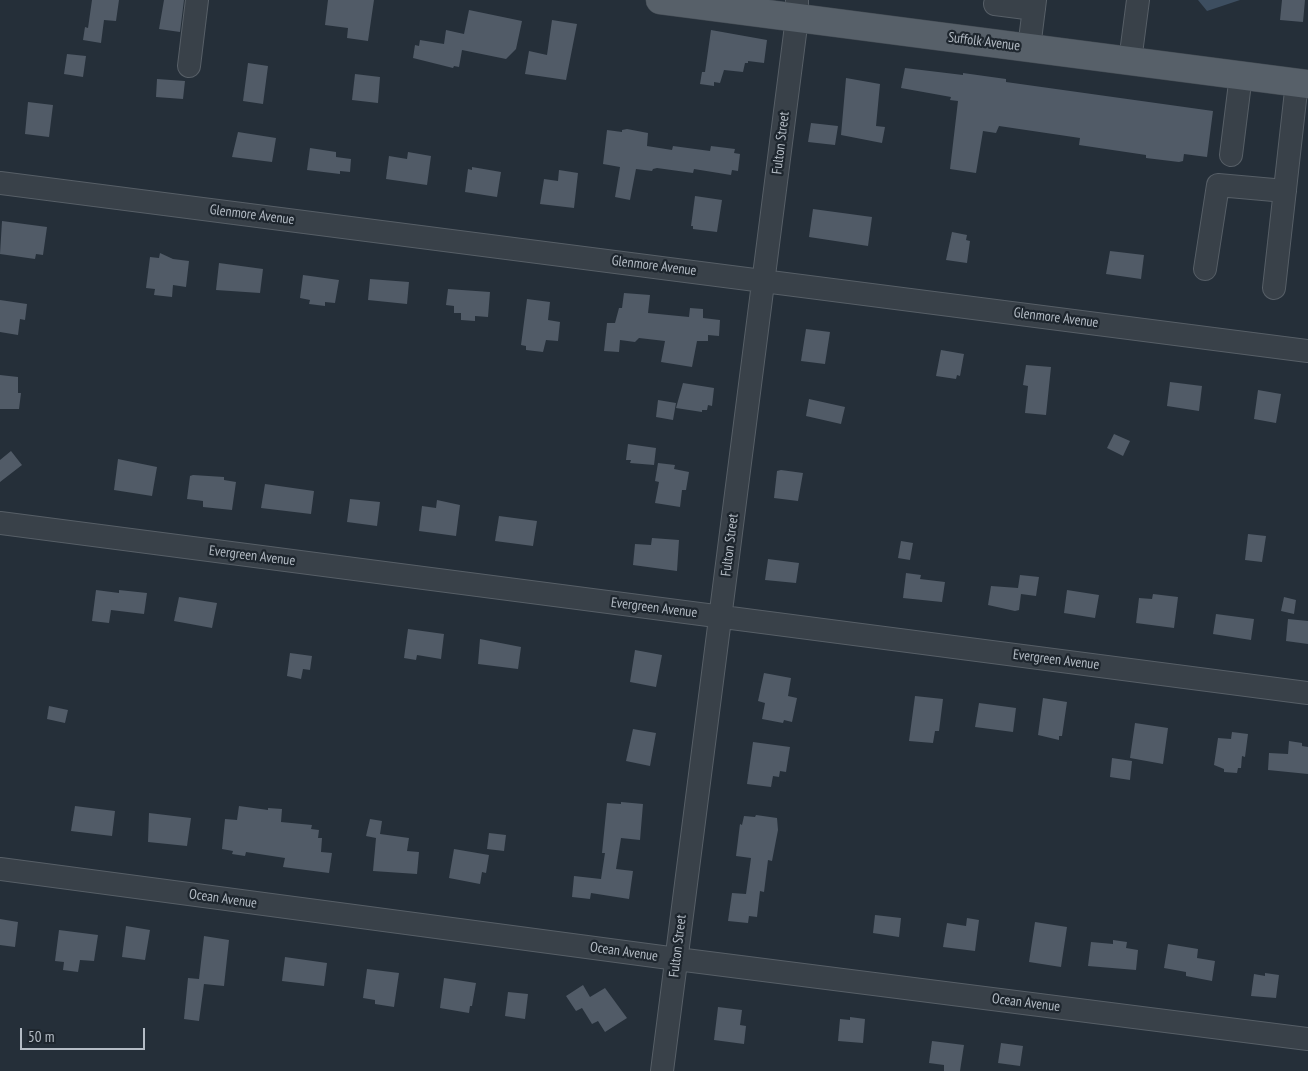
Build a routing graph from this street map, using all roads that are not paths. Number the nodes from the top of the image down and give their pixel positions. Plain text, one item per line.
1 (197, 0) edge
2 (660, 0) edge
3 (996, 0) edge
4 (1138, 0) edge
5 (703, 3) edge
6 (1037, 3) edge
7 (797, 9) edge
8 (1029, 48) junction
9 (1130, 61) junction
10 (189, 66) dead end
11 (1241, 75) junction
12 (1302, 83) edge
13 (1299, 136) edge
14 (1231, 155) dead end
15 (0, 183) edge
16 (1284, 191) junction
17 (1205, 269) dead end
18 (764, 280) junction
19 (1274, 288) dead end
20 (1308, 352) edge
21 (0, 523) edge
22 (720, 617) junction
23 (1308, 693) edge
24 (0, 869) edge
25 (677, 959) junction
26 (1308, 1039) edge
27 (662, 1071) edge

1 - 10 street
2 - 5 main road, Suffolk Avenue
3 - 6 street
4 - 9 street
5 - 7 main road, Suffolk Avenue
6 - 8 street
7 - 8 main road, Suffolk Avenue
7 - 18 street, Fulton Street
8 - 9 main road, Suffolk Avenue
9 - 11 main road, Suffolk Avenue
11 - 12 main road, Suffolk Avenue
11 - 14 street
12 - 13 street
13 - 16 street
15 - 18 street, Glenmore Avenue
16 - 17 street
16 - 19 street
18 - 20 street, Glenmore Avenue
18 - 22 street, Fulton Street
21 - 22 street, Evergreen Avenue
22 - 23 street, Evergreen Avenue
22 - 25 street, Fulton Street
24 - 25 street, Ocean Avenue
25 - 26 street, Ocean Avenue
25 - 27 street, Fulton Street

